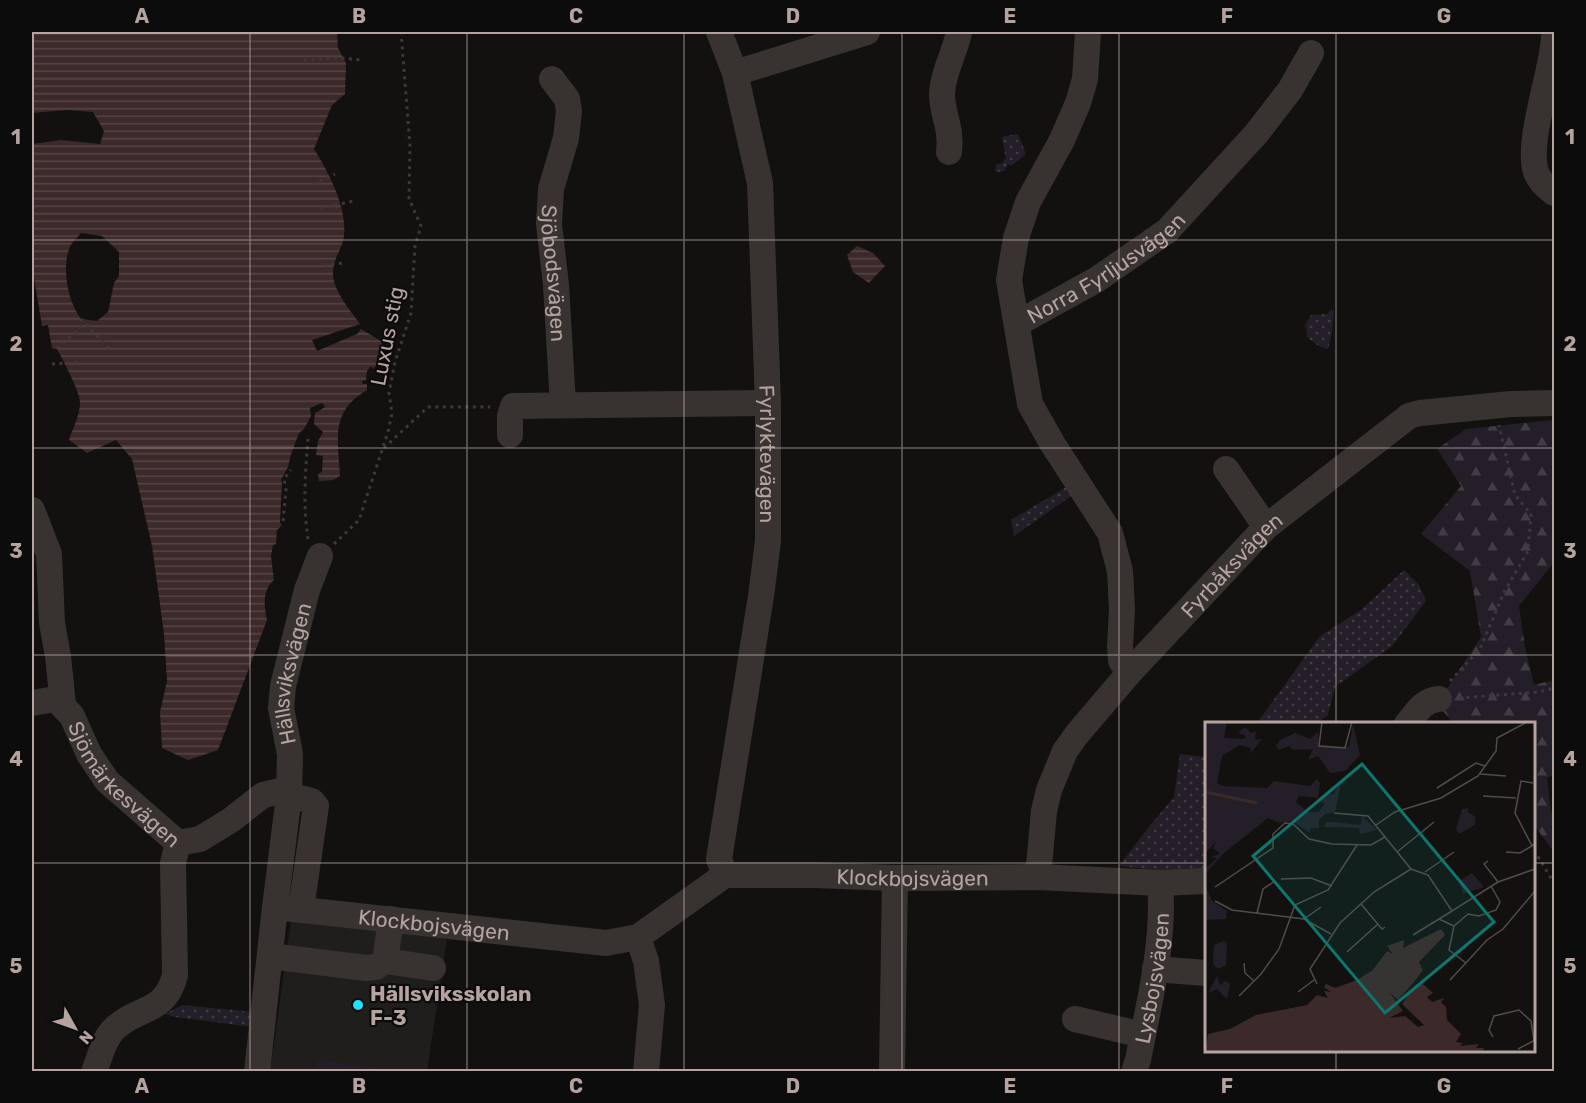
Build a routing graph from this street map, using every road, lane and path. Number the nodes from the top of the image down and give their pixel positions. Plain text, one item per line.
1 (401, 32) edge
2 (719, 32) edge
3 (867, 32) edge
4 (959, 32) edge
5 (1088, 32) edge
6 (1554, 38) edge
7 (1311, 53) dead end
8 (304, 60) dead end
9 (362, 60) dead end
10 (735, 73) junction
11 (552, 80) dead end
12 (949, 152) dead end
13 (334, 174) dead end
14 (313, 184) dead end
15 (1554, 193) edge
16 (354, 201) dead end
17 (320, 207) dead end
18 (344, 263) dead end
19 (324, 265) dead end
20 (1017, 322) junction
21 (57, 348) dead end
22 (110, 349) dead end
23 (78, 362) dead end
24 (52, 364) dead end
25 (768, 403) junction
26 (1554, 403) edge
27 (563, 405) junction
28 (1494, 405) junction
29 (513, 406) junction
30 (510, 435) dead end
31 (308, 440) dead end
32 (382, 450) junction
33 (1226, 469) dead end
34 (291, 470) dead end
35 (32, 510) edge
36 (283, 521) dead end
37 (1266, 527) junction
38 (321, 556) junction
39 (1130, 672) junction
40 (1554, 688) edge
41 (1439, 699) junction
42 (32, 703) edge
43 (63, 705) junction
44 (1408, 722) edge
45 (289, 792) junction
46 (178, 843) junction
47 (1535, 853) edge
48 (725, 875) junction
49 (895, 878) junction
50 (1038, 878) junction
51 (1205, 881) edge
52 (1554, 882) edge
53 (1160, 883) junction
54 (275, 907) junction
55 (301, 909) junction
56 (391, 919) junction
57 (638, 937) junction
58 (270, 956) junction
59 (385, 961) junction
60 (433, 968) dead end
61 (1155, 969) junction
62 (1205, 973) edge
63 (1075, 1019) dead end
64 (1143, 1035) junction
65 (94, 1071) edge
66 (257, 1071) edge
67 (646, 1071) edge
68 (892, 1071) edge
69 (1134, 1071) edge

1 - 32 path, Luxus stig
2 - 10 street, Fyrlyktevägen
3 - 10 street
4 - 12 street
5 - 20 street
6 - 15 street
7 - 20 street, Norra Fyrljusvägen
8 - 9 path
10 - 25 street, Fyrlyktevägen
11 - 27 street, Sjöbodsvägen
13 - 14 path
16 - 17 path
18 - 19 path
20 - 39 street, Norra Fyrljusvägen
21 - 22 path
23 - 24 path
25 - 27 street
25 - 48 street, Fyrlyktevägen
26 - 28 street, Fyrbåksvägen
27 - 29 street
28 - 37 street, Fyrbåksvägen
28 - 41 path
29 - 30 street
29 - 32 path
31 - 38 path
32 - 38 path, Luxus stig
33 - 37 street
34 - 36 path
35 - 43 street
37 - 39 street, Fyrbåksvägen
38 - 45 street, Hällsviksvägen
39 - 50 street, Fyrbåksvägen
40 - 41 path
41 - 44 street
42 - 43 street, Sjömärkesvägen
43 - 46 street, Sjömärkesvägen
45 - 46 street, Sjömärkesvägen
45 - 54 street, Hällsviksvägen
45 - 55 street
46 - 65 street
47 - 52 path
48 - 49 street, Klockbojsvägen
48 - 57 street, Klockbojsvägen
49 - 50 street, Klockbojsvägen
49 - 68 street
50 - 53 street, Klockbojsvägen
51 - 53 street, Klockbojsvägen
53 - 61 street, Lysbojsvägen
54 - 55 street
54 - 58 street, Hällsviksvägen
55 - 56 street, Klockbojsvägen
56 - 57 street, Klockbojsvägen
56 - 59 street
57 - 67 street
58 - 59 street
58 - 66 street, Hällsviksvägen
59 - 60 street
61 - 62 street
61 - 64 street, Lysbojsvägen
63 - 64 street
64 - 69 street, Lysbojsvägen

